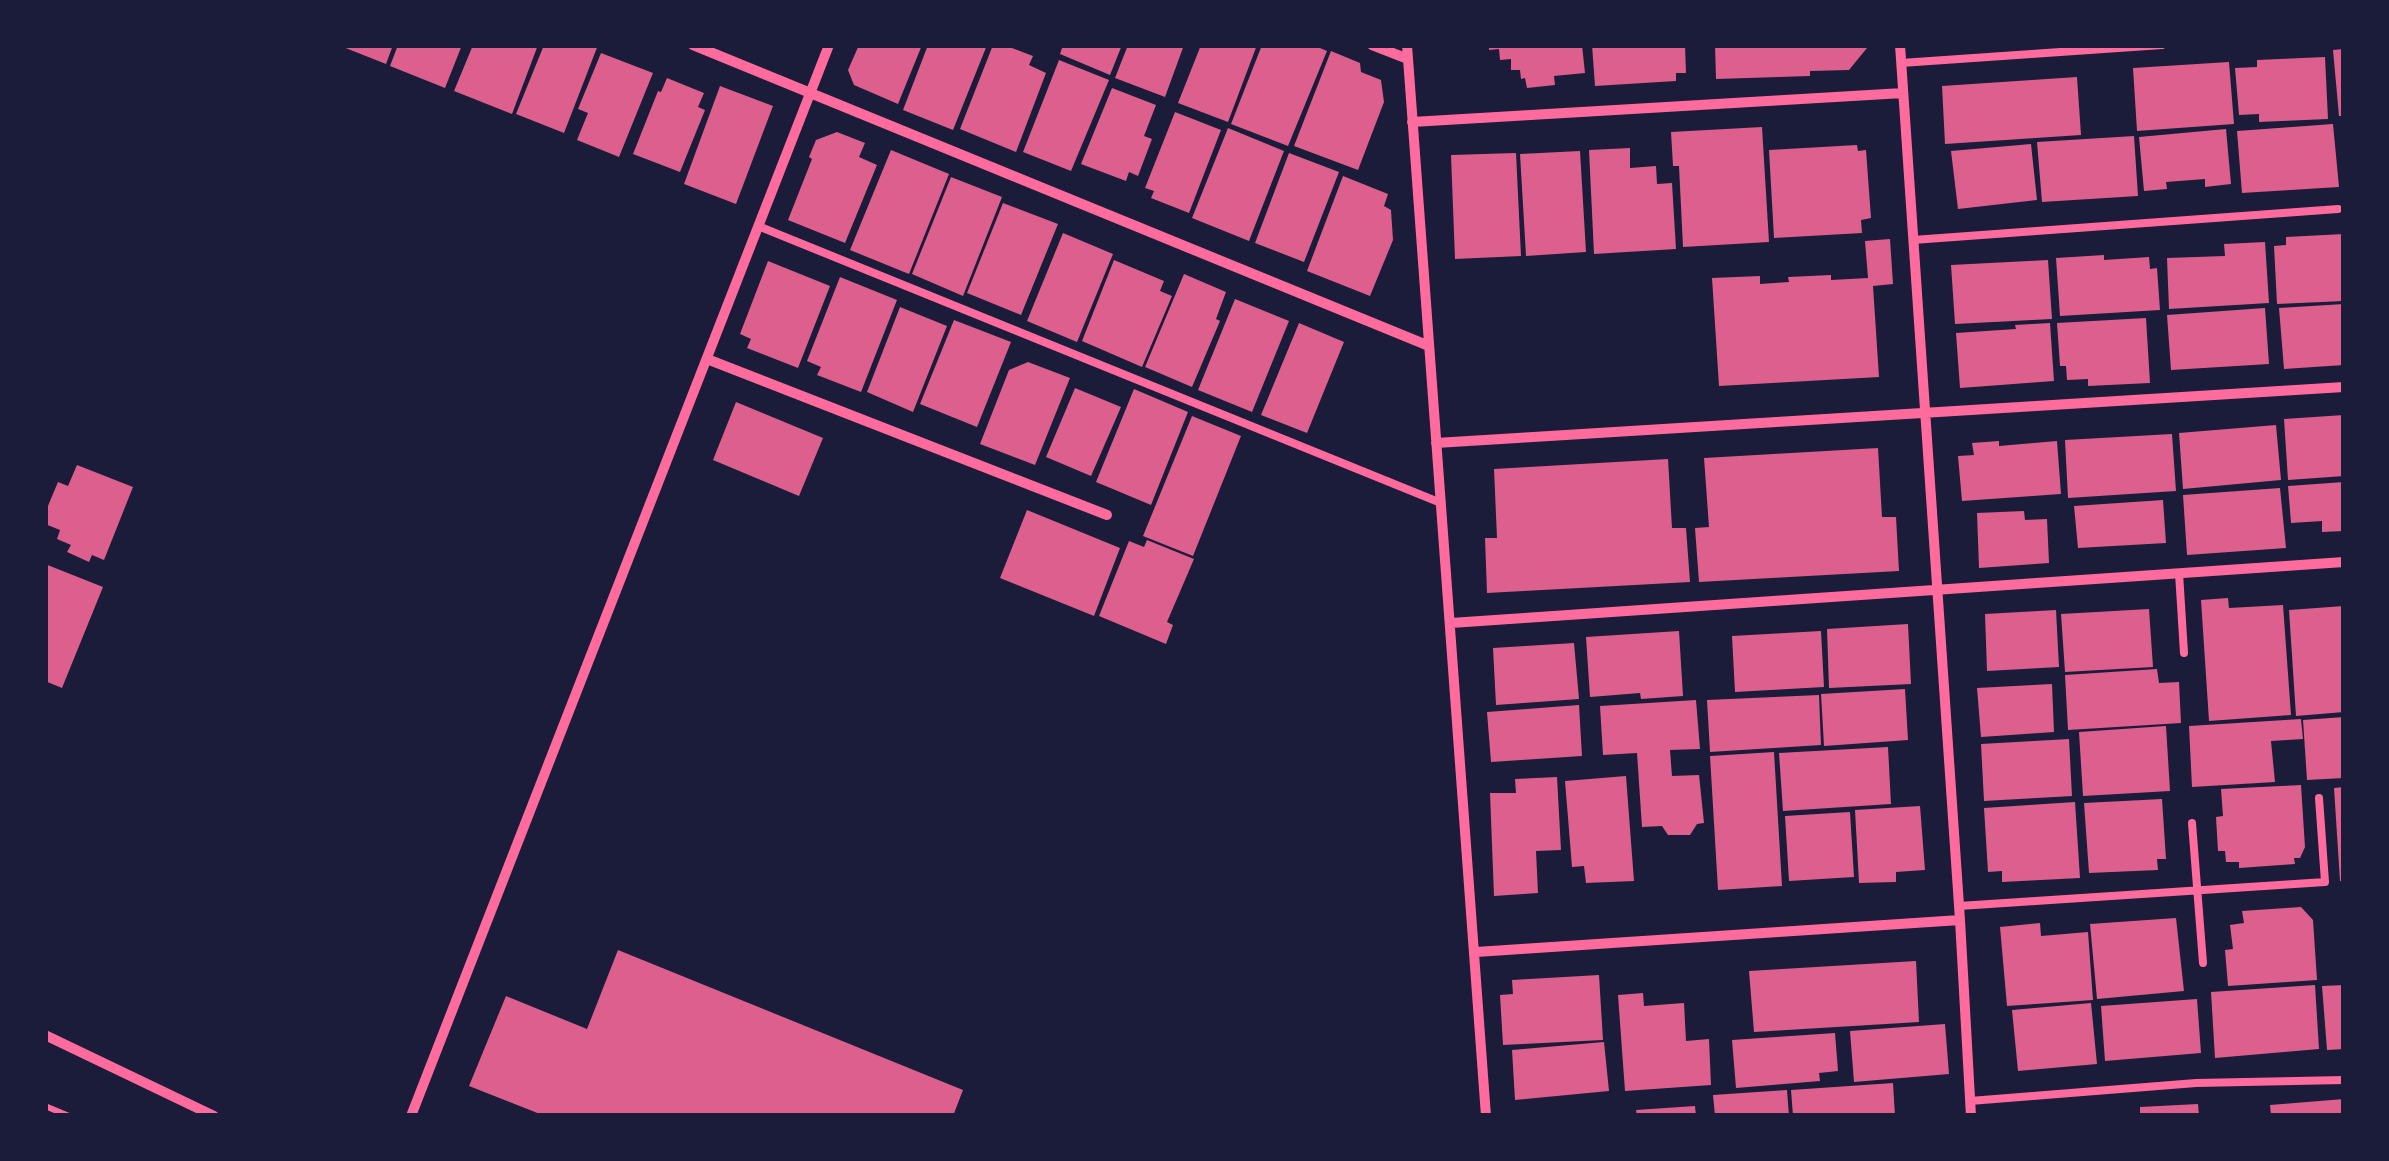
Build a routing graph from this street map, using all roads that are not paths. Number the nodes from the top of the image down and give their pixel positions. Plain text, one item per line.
1 (693, 45) edge
2 (828, 45) edge
3 (1372, 45) edge
4 (1407, 45) edge
5 (1900, 45) edge
6 (2162, 45) edge
7 (1408, 59) junction
8 (1901, 63) junction
9 (808, 92) junction
10 (1903, 93) junction
11 (1412, 122) junction
12 (2338, 209) dead end
13 (758, 226) junction
14 (1913, 240) junction
15 (1429, 346) junction
16 (707, 359) junction
17 (2344, 387) edge
18 (1925, 413) junction
19 (1436, 443) junction
20 (1442, 502) junction
21 (1108, 515) dead end
22 (2344, 562) edge
23 (2178, 573) junction
24 (1937, 590) junction
25 (1452, 623) junction
26 (2184, 653) dead end
27 (2319, 798) dead end
28 (2192, 823) dead end
29 (2198, 891) junction
30 (1959, 906) junction
31 (1960, 920) junction
32 (1476, 952) junction
33 (2204, 963) dead end
34 (45, 1035) edge
35 (2344, 1080) edge
36 (1970, 1101) junction
37 (214, 1116) edge
38 (411, 1116) edge
39 (1486, 1116) edge
40 (1971, 1116) edge

1 - 9 street
2 - 9 street
3 - 7 street
4 - 7 street
5 - 8 street
6 - 8 lane
7 - 11 street
8 - 10 street
9 - 13 street
9 - 15 street
10 - 11 street
10 - 14 street
11 - 15 street
12 - 14 lane
13 - 16 street
13 - 20 lane
14 - 18 street
15 - 19 street
16 - 21 street
16 - 38 street
17 - 18 street
18 - 19 street
18 - 24 street
19 - 20 street
20 - 25 street
22 - 23 street
23 - 24 street
23 - 26 lane
24 - 25 street
24 - 30 street
25 - 32 street
27 - 29 lane
28 - 29 lane
29 - 30 lane
29 - 33 lane
30 - 31 street
31 - 32 street
31 - 36 street
32 - 39 street
34 - 37 street
35 - 36 lane
36 - 40 street

